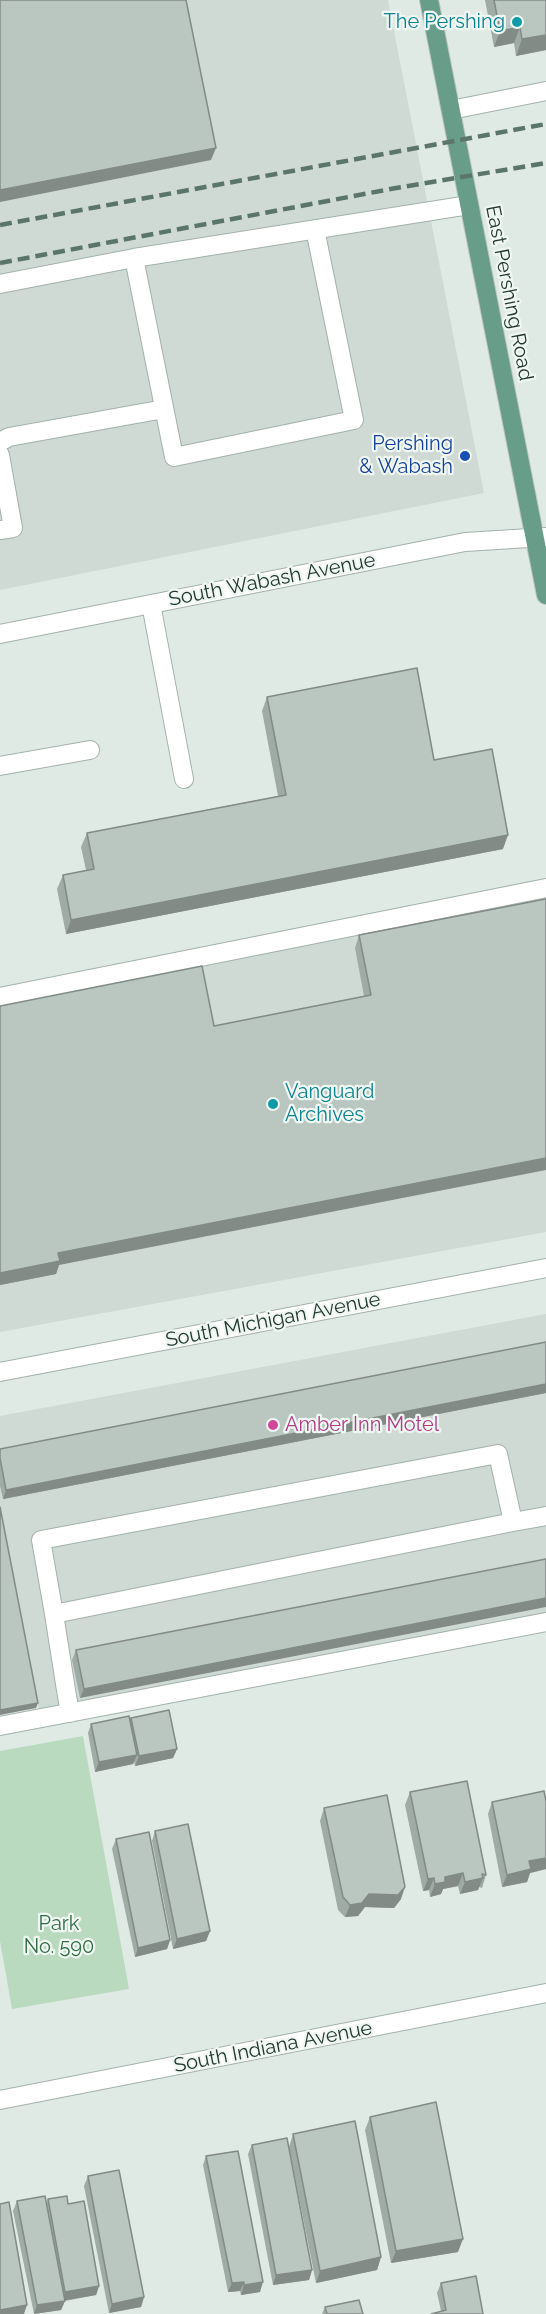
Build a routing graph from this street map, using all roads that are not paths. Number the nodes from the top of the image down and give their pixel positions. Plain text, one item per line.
1 (429, 0) edge
2 (546, 91) edge
3 (451, 110) junction
4 (469, 205) junction
5 (315, 229) junction
6 (134, 258) junction
7 (0, 284) edge
8 (164, 409) junction
9 (0, 442) edge
10 (0, 455) edge
11 (0, 530) edge
12 (540, 538) edge
13 (546, 596) edge
14 (151, 604) junction
15 (0, 634) edge
16 (90, 750) dead end
17 (0, 766) edge
18 (184, 779) dead end
19 (546, 888) edge
20 (0, 997) edge
21 (546, 1268) edge
22 (0, 1372) edge
23 (546, 1516) edge
24 (513, 1522) junction
25 (54, 1614) junction
26 (546, 1623) edge
27 (70, 1713) junction
28 (0, 1726) edge
29 (546, 1993) edge
30 (0, 2100) edge

1 - 3 main road, East Pershing Road
2 - 3 street
3 - 4 main road, East Pershing Road
4 - 5 street
4 - 12 main road, East Pershing Road
5 - 6 street
5 - 8 street
6 - 7 street
6 - 8 street
8 - 9 street
10 - 11 street
12 - 13 main road, East Pershing Road
12 - 14 street, South Wabash Avenue
14 - 15 street, South Wabash Avenue
14 - 18 street
16 - 17 street
19 - 20 street
21 - 22 street, South Michigan Avenue
23 - 24 street
24 - 25 street
24 - 25 street
25 - 27 street
26 - 27 street
27 - 28 street
29 - 30 street, South Indiana Avenue

